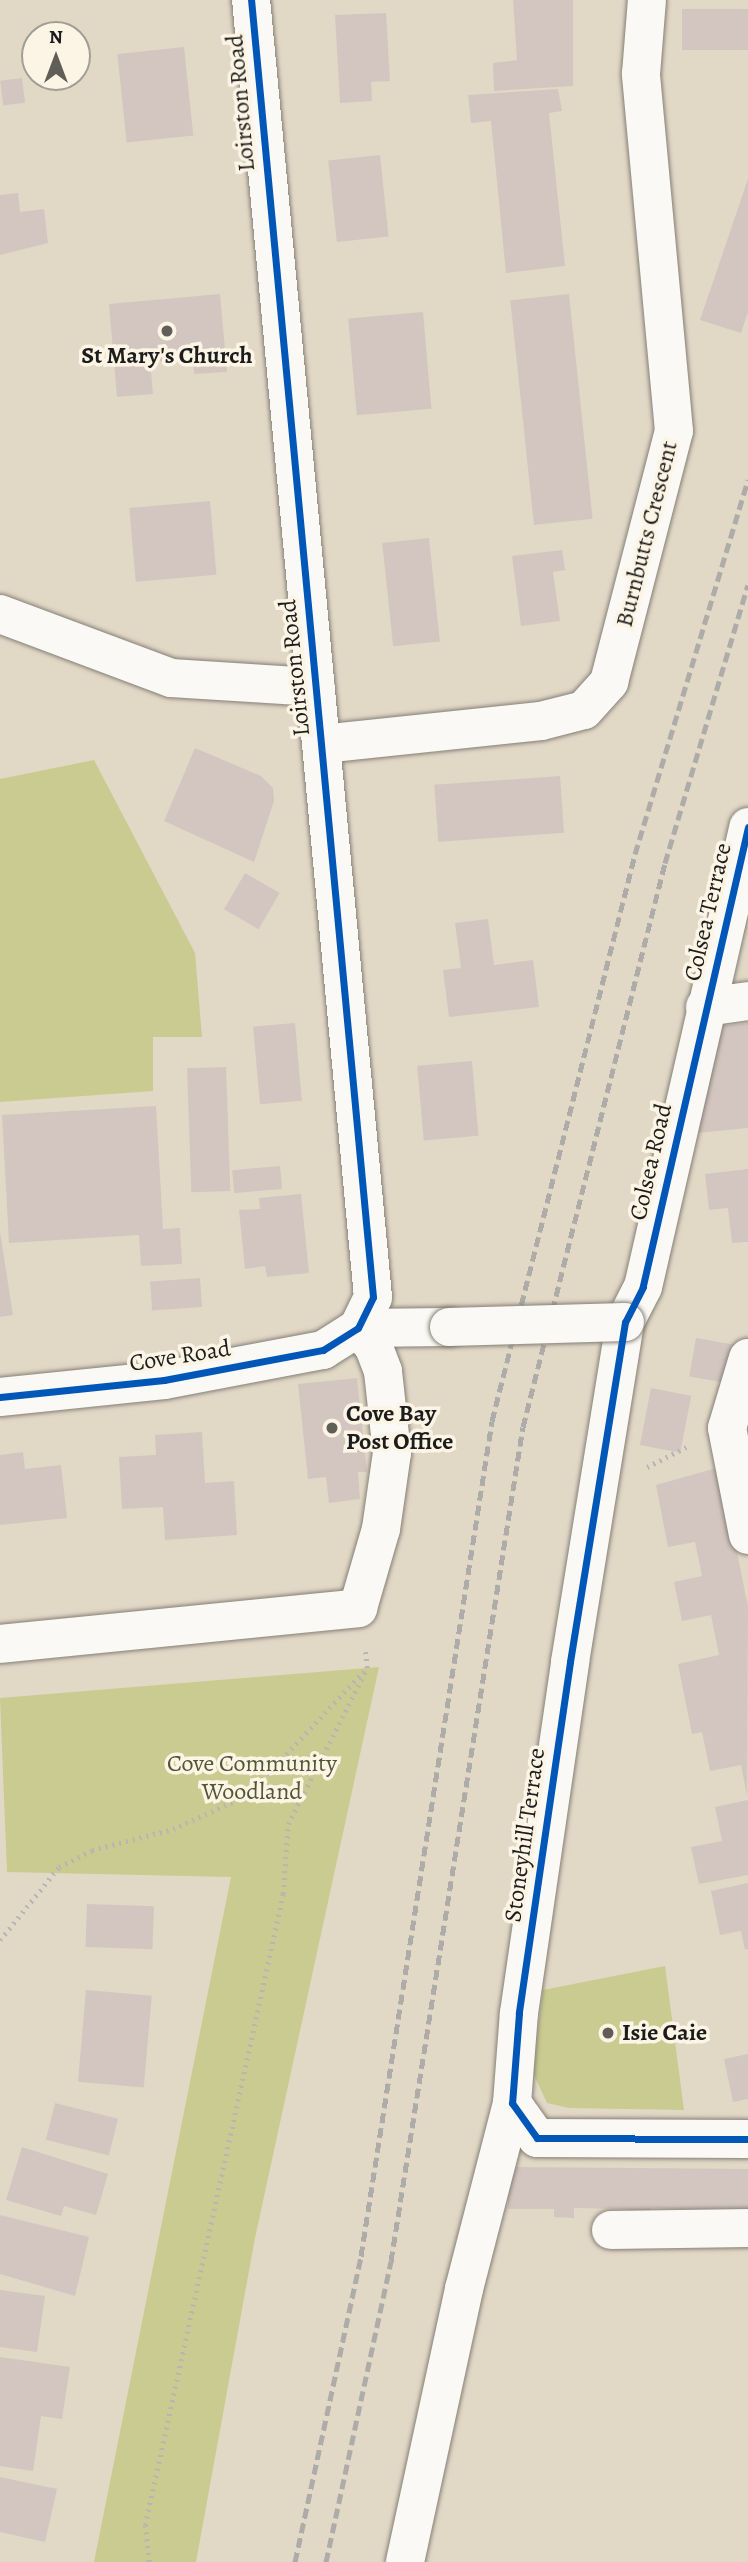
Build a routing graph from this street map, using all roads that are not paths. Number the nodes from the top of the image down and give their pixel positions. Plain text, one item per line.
1 (251, 0) edge
2 (654, 1) edge
3 (0, 614) edge
4 (316, 687) junction
5 (321, 744) junction
6 (748, 827) edge
7 (748, 1001) edge
8 (705, 1007) junction
9 (625, 1322) junction
10 (358, 1328) junction
11 (748, 1358) edge
12 (0, 1396) edge
13 (748, 1535) edge
14 (0, 1644) edge
15 (512, 2104) junction
16 (748, 2139) edge
17 (748, 2228) edge
18 (611, 2230) dead end
19 (405, 2562) edge

1 - 4 street, Loirston Road
2 - 5 street, Burnbutts Crescent
3 - 4 street
4 - 5 street, Loirston Road
5 - 10 street, Loirston Road
6 - 8 street, Colsea Terrace
7 - 8 street
8 - 9 street, Colsea Road
9 - 10 street, bridge
9 - 15 street, Stoneyhill Terrace
10 - 12 street, Cove Road
10 - 14 street
11 - 13 street
15 - 16 street
15 - 19 street, Stoneyhill Terrace
17 - 18 street

